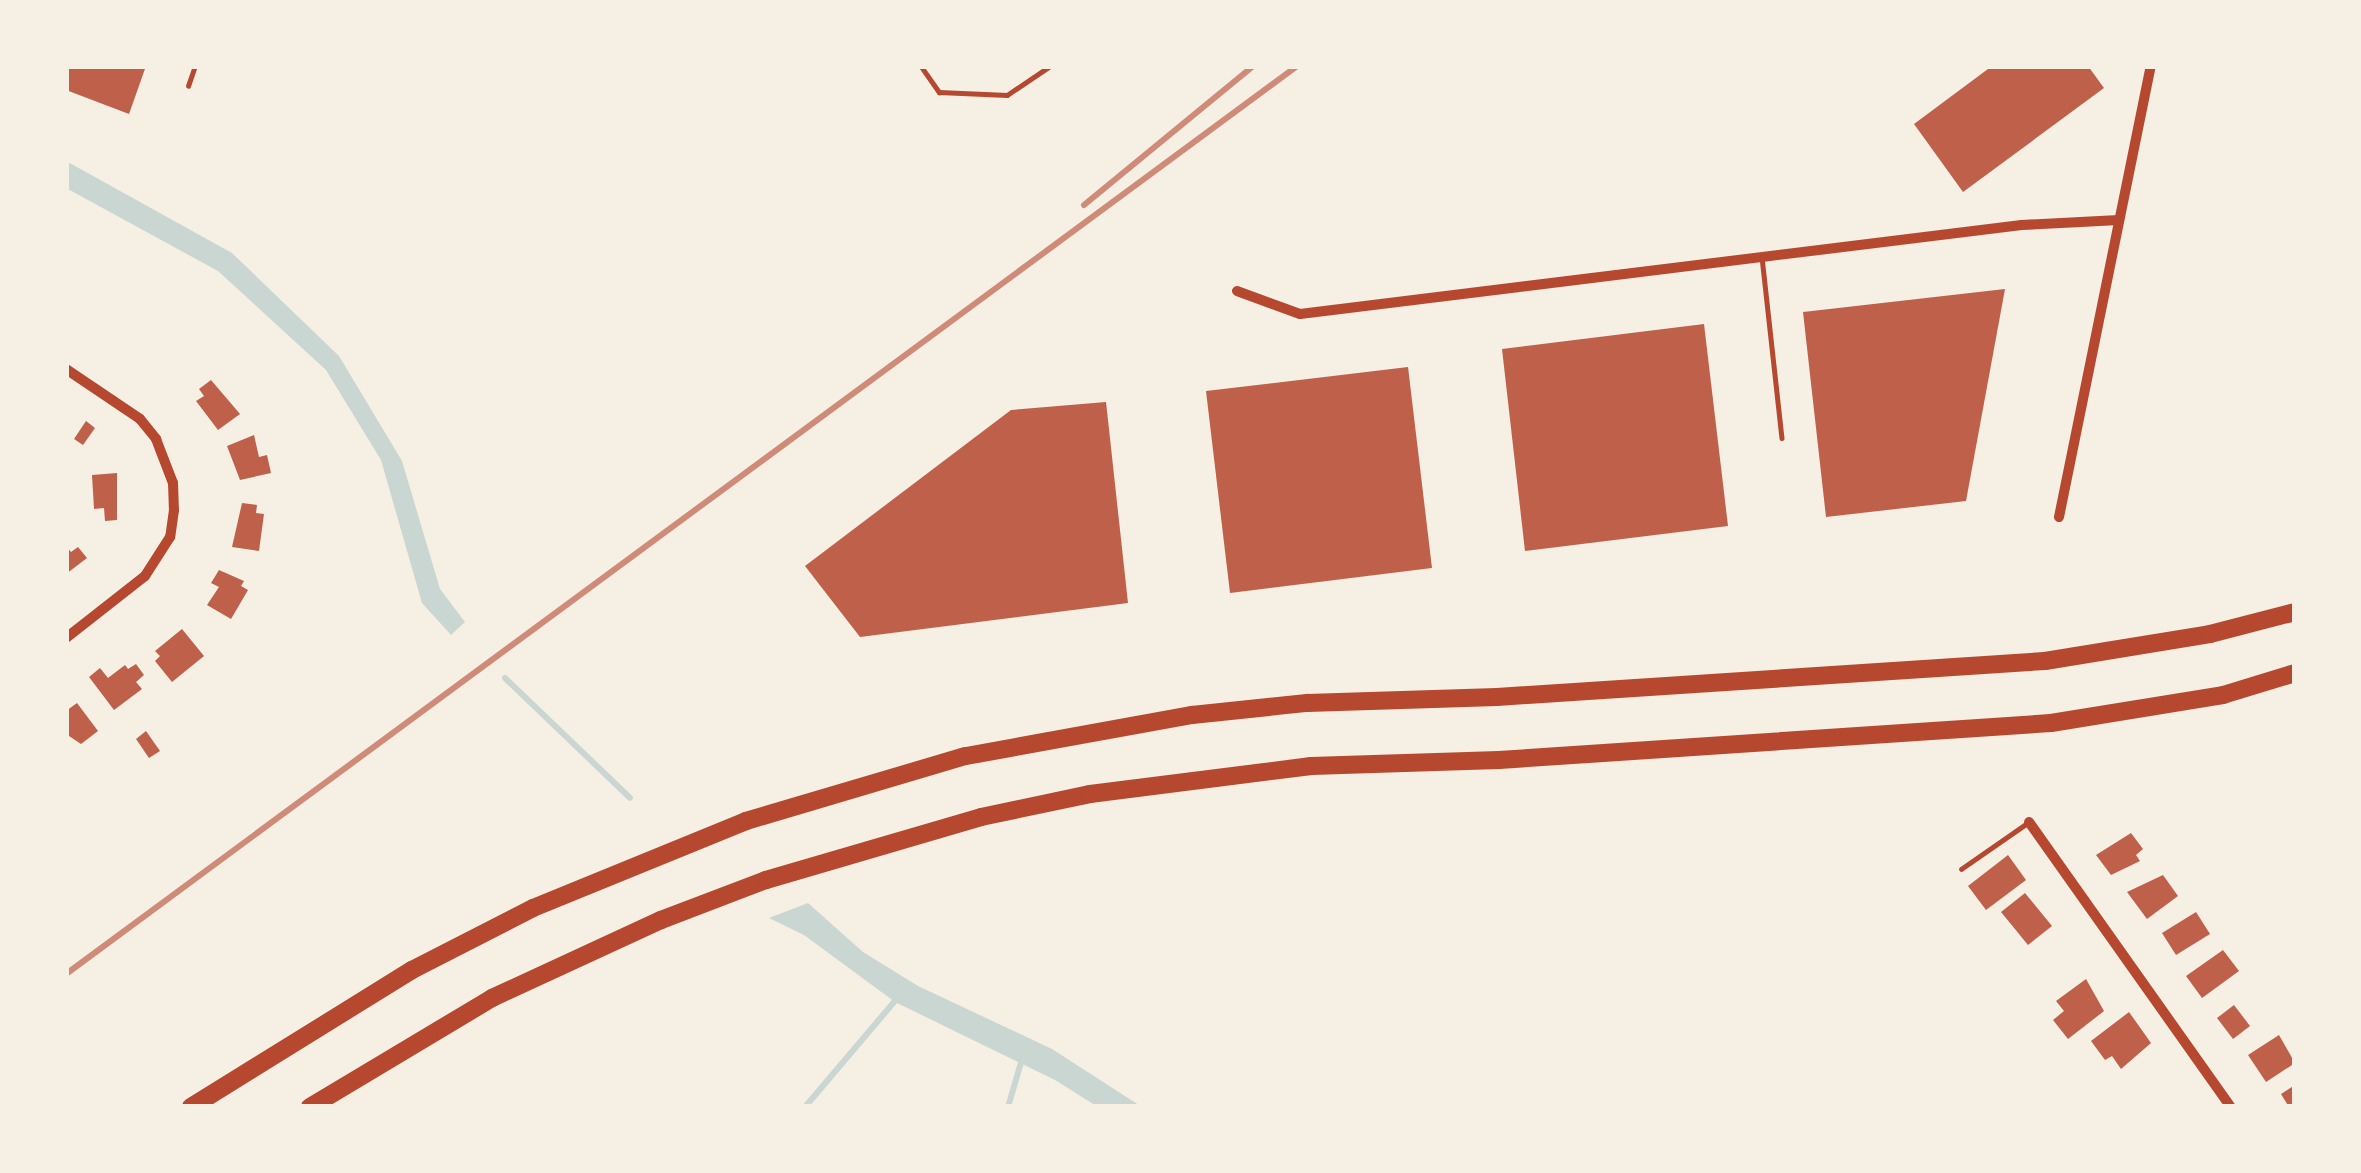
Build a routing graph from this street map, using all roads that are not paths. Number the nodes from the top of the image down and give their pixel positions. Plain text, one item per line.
1 (195, 66) edge
2 (921, 66) edge
3 (1050, 66) edge
4 (2151, 66) edge
5 (188, 86) dead end
6 (2120, 220) junction
7 (1762, 257) junction
8 (1237, 291) dead end
9 (66, 369) edge
10 (1782, 438) dead end
11 (2059, 517) dead end
12 (2295, 612) edge
13 (66, 638) edge
14 (2295, 673) edge
15 (2029, 822) joint
16 (1961, 869) dead end
17 (191, 1107) edge
18 (310, 1107) edge
19 (2231, 1107) edge

1 - 5 lane
2 - 3 lane
4 - 6 street
6 - 7 street
6 - 11 street
7 - 8 street
7 - 10 lane
9 - 13 street
12 - 17 highway
14 - 18 highway
15 - 16 lane
15 - 19 street

